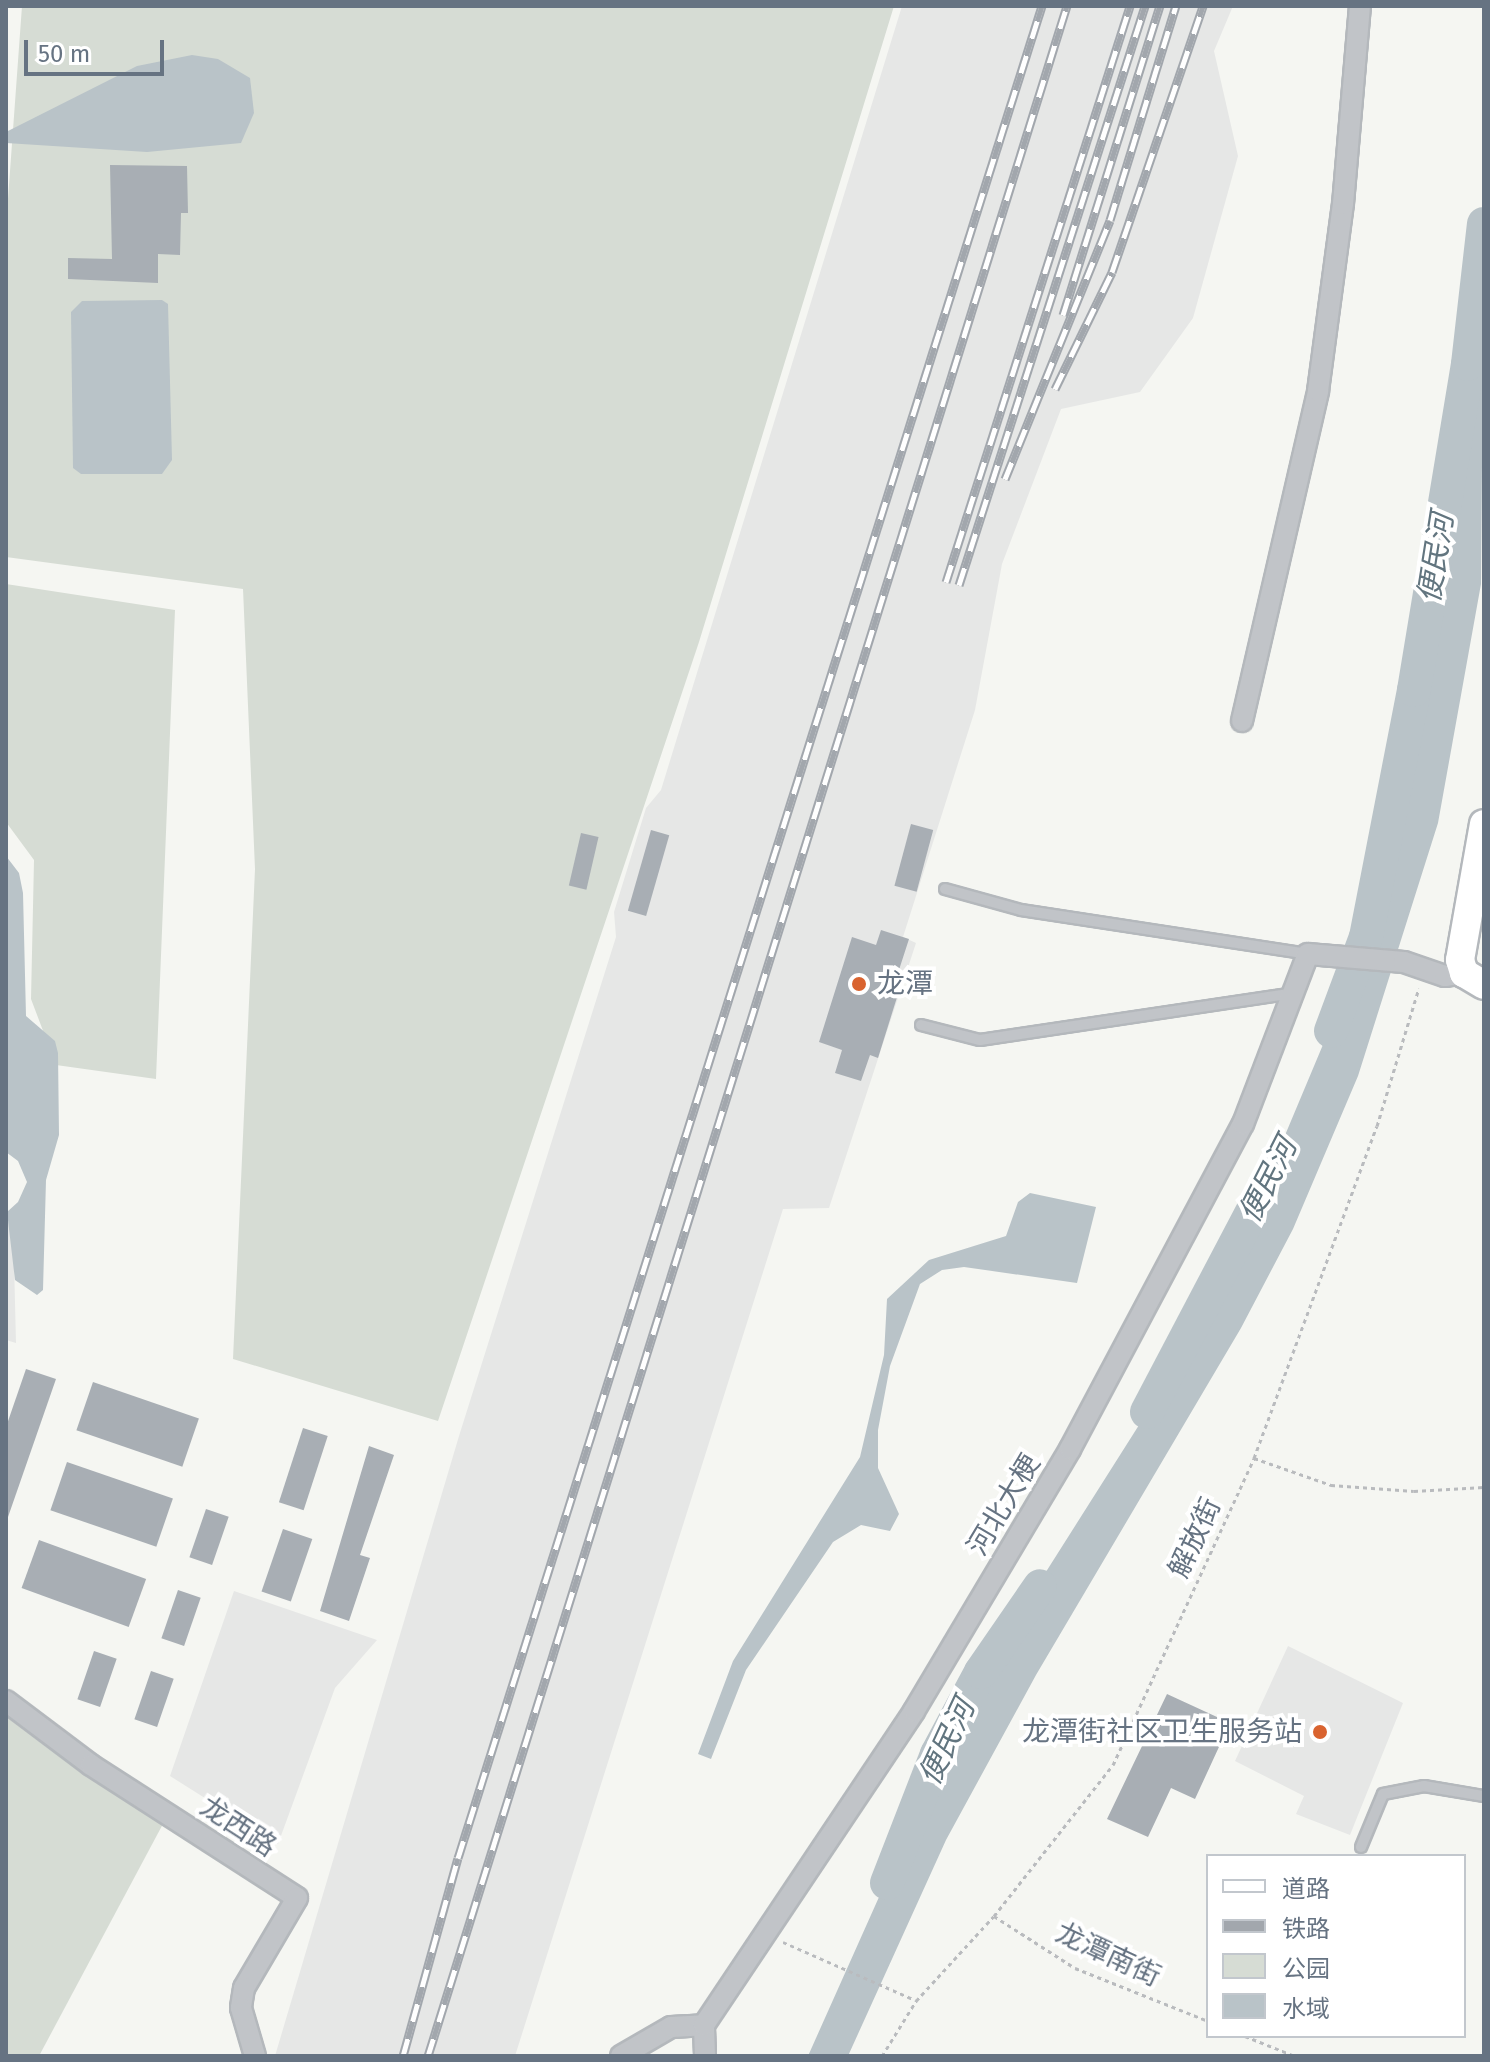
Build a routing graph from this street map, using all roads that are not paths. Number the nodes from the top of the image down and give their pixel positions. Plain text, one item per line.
1 (1360, 6) edge
2 (1242, 721) dead end
3 (1484, 824) edge
4 (945, 889) dead end
5 (1308, 954) junction
6 (1474, 979) edge
7 (1293, 993) junction
8 (921, 1025) dead end
9 (6, 1701) edge
10 (1484, 1796) edge
11 (1361, 1847) dead end
12 (704, 2025) junction
13 (255, 2056) edge
14 (621, 2056) edge
15 (705, 2056) edge

1 - 2 street
3 - 6 street
4 - 5 lane
5 - 6 street
5 - 7 street, 河北大梗
7 - 8 lane
7 - 12 street, 河北大梗
9 - 13 street, 龙西路
10 - 11 lane
12 - 14 street
12 - 15 street

